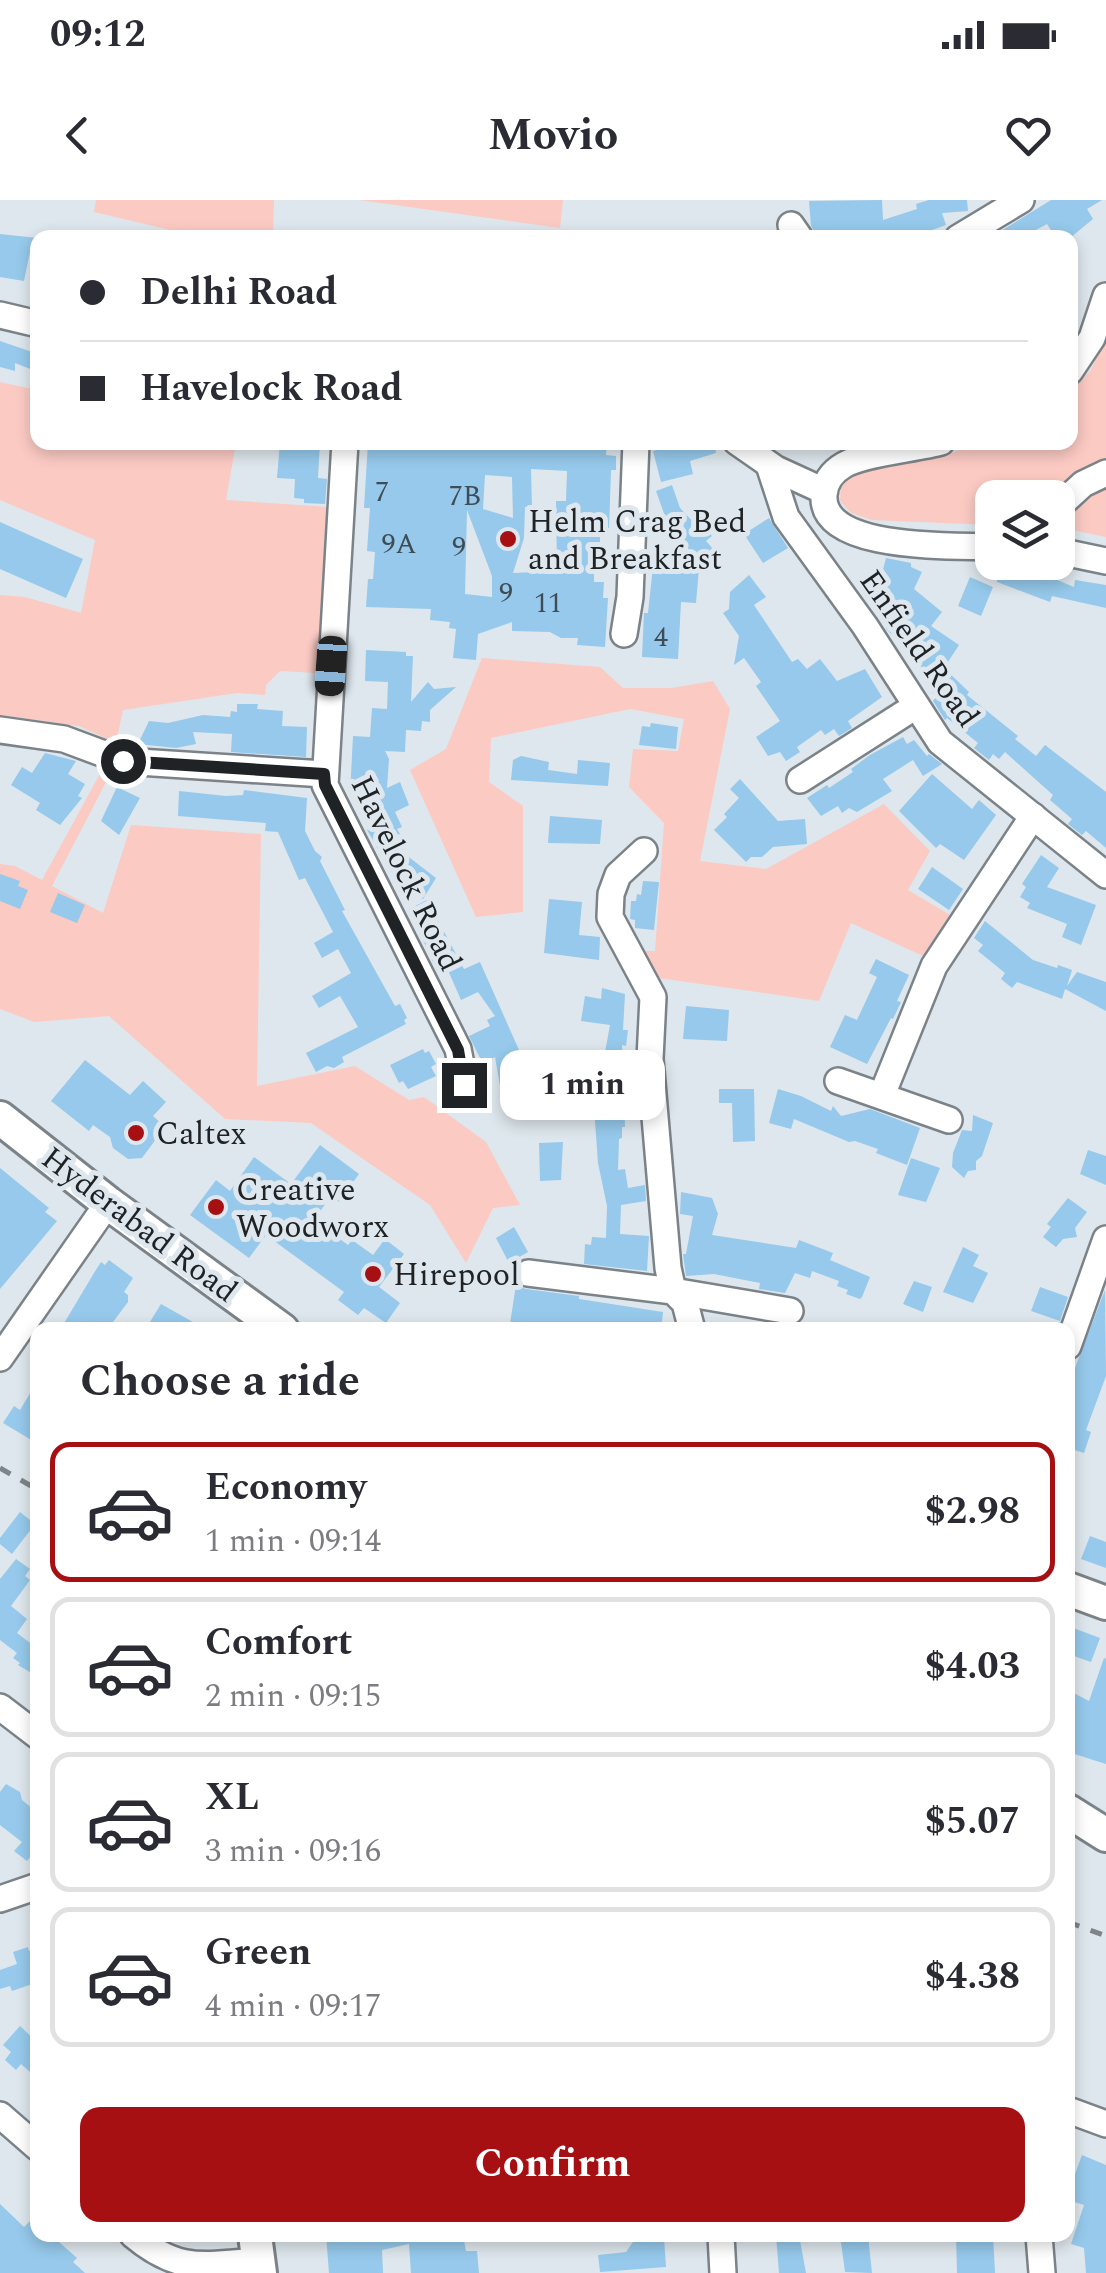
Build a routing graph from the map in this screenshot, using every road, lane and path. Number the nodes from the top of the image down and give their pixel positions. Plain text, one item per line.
1 (1020, 200) edge
2 (971, 230) edge
3 (1106, 296) edge
4 (0, 315) edge
5 (30, 322) edge
6 (1078, 358) edge
7 (344, 450) edge
8 (636, 450) edge
9 (748, 450) edge
10 (906, 450) edge
11 (769, 465) junction
12 (1106, 474) edge
13 (824, 491) junction
14 (1075, 493) edge
15 (975, 546) edge
16 (1075, 555) edge
17 (1106, 561) edge
18 (624, 634) dead end
19 (916, 706) junction
20 (0, 730) edge
21 (324, 774) junction
22 (800, 780) dead end
23 (1033, 816) junction
24 (644, 851) dead end
25 (1106, 875) edge
26 (838, 1081) dead end
27 (464, 1085) dead end
28 (882, 1095) junction
29 (0, 1118) edge
30 (949, 1120) dead end
31 (108, 1202) junction
32 (1106, 1240) edge
33 (528, 1273) dead end
34 (673, 1291) junction
35 (790, 1311) dead end
36 (271, 1322) edge
37 (690, 1322) edge
38 (1075, 1326) edge
39 (0, 1358) edge
40 (1075, 1591) edge
41 (1106, 1602) edge
42 (0, 1707) edge
43 (30, 1730) edge
44 (1075, 1816) edge
45 (1106, 1836) edge
46 (30, 1889) edge
47 (0, 1899) edge
48 (1075, 2113) edge
49 (0, 2115) edge
50 (1106, 2124) edge
51 (30, 2141) edge
52 (141, 2242) edge
53 (721, 2242) edge
54 (1040, 2242) edge
55 (258, 2256) edge
56 (723, 2273) edge
57 (1042, 2273) edge

1 - 2 street
3 - 6 street
4 - 5 street
7 - 21 street, Havelock Road
8 - 18 street
9 - 11 street
10 - 13 street
11 - 13 street
11 - 19 street, Enfield Road
12 - 14 street
13 - 15 street
16 - 17 street
19 - 22 street
19 - 23 street, Enfield Road
20 - 21 street
21 - 27 street, Havelock Road
23 - 25 street, Enfield Road
23 - 28 street
24 - 34 street
26 - 28 street
28 - 30 street
29 - 31 main road, Hyderabad Road
31 - 36 main road, Hyderabad Road
31 - 39 street
32 - 38 street
33 - 34 street
34 - 35 street
34 - 37 street
40 - 41 main road
42 - 43 street
44 - 45 main road
46 - 47 street
48 - 50 street
49 - 51 street
52 - 55 street
53 - 56 street
54 - 57 street

